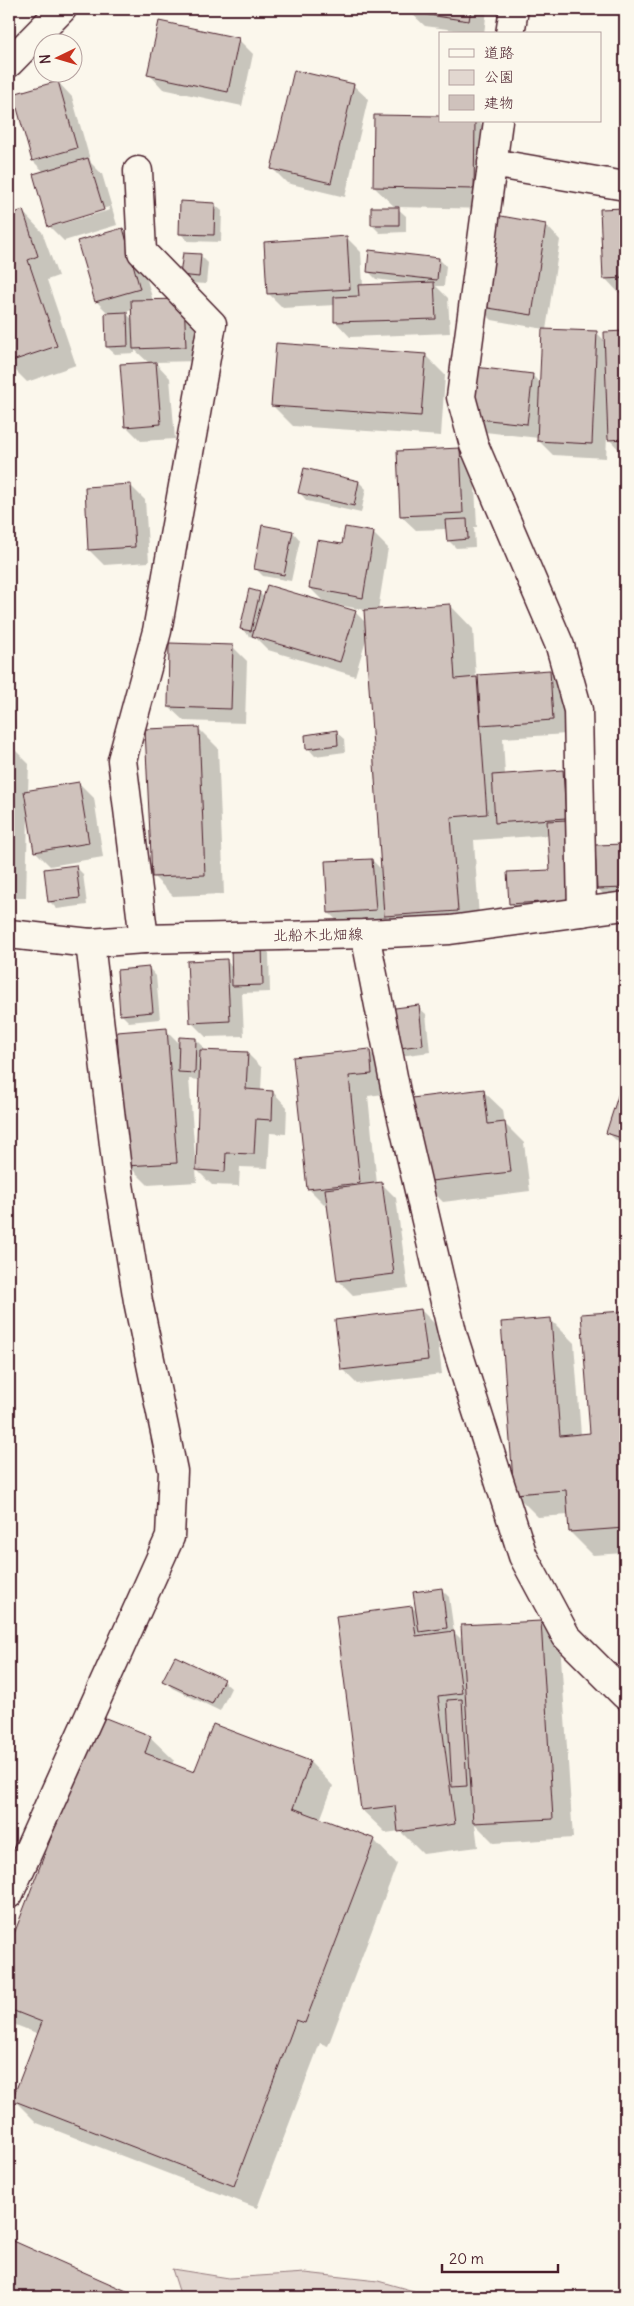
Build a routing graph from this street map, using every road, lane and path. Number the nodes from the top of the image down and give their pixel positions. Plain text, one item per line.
1 (62, 9) edge
2 (514, 9) edge
3 (510, 32) edge
4 (9, 63) edge
5 (498, 122) edge
6 (492, 164) junction
7 (138, 171) dead end
8 (625, 186) edge
9 (625, 906) edge
10 (582, 912) junction
11 (9, 934) edge
12 (365, 934) junction
13 (144, 939) junction
14 (90, 943) junction
15 (625, 1695) edge
16 (9, 1894) edge

1 - 4 street
2 - 3 street
5 - 6 street
6 - 8 street
6 - 10 street
7 - 13 street
9 - 10 street, 北船木北畑線
10 - 12 street, 北船木北畑線
11 - 14 street, 北船木北畑線
12 - 13 street, 北船木北畑線
12 - 15 street
13 - 14 street, 北船木北畑線
14 - 16 street

